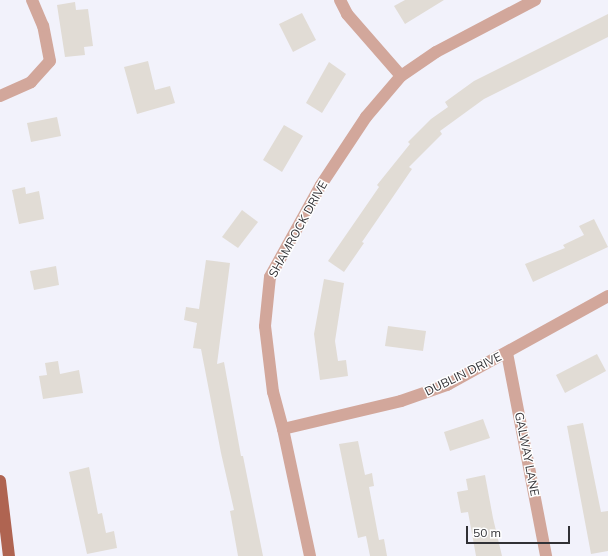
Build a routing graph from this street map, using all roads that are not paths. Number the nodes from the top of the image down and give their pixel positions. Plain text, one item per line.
1 (32, 0) edge
2 (340, 0) edge
3 (535, 0) edge
4 (401, 76) junction
5 (0, 96) edge
6 (608, 296) edge
7 (507, 353) junction
8 (283, 428) junction
9 (0, 481) edge
10 (9, 556) edge
11 (310, 556) edge
12 (546, 556) edge

1 - 5 street
2 - 4 street
3 - 4 street, SHAMROCK DRIVE
4 - 8 street, SHAMROCK DRIVE
6 - 7 street, DUBLIN DRIVE
7 - 8 street, DUBLIN DRIVE
7 - 12 street, GALWAY LANE
8 - 11 street, SHAMROCK DRIVE
9 - 10 main road

